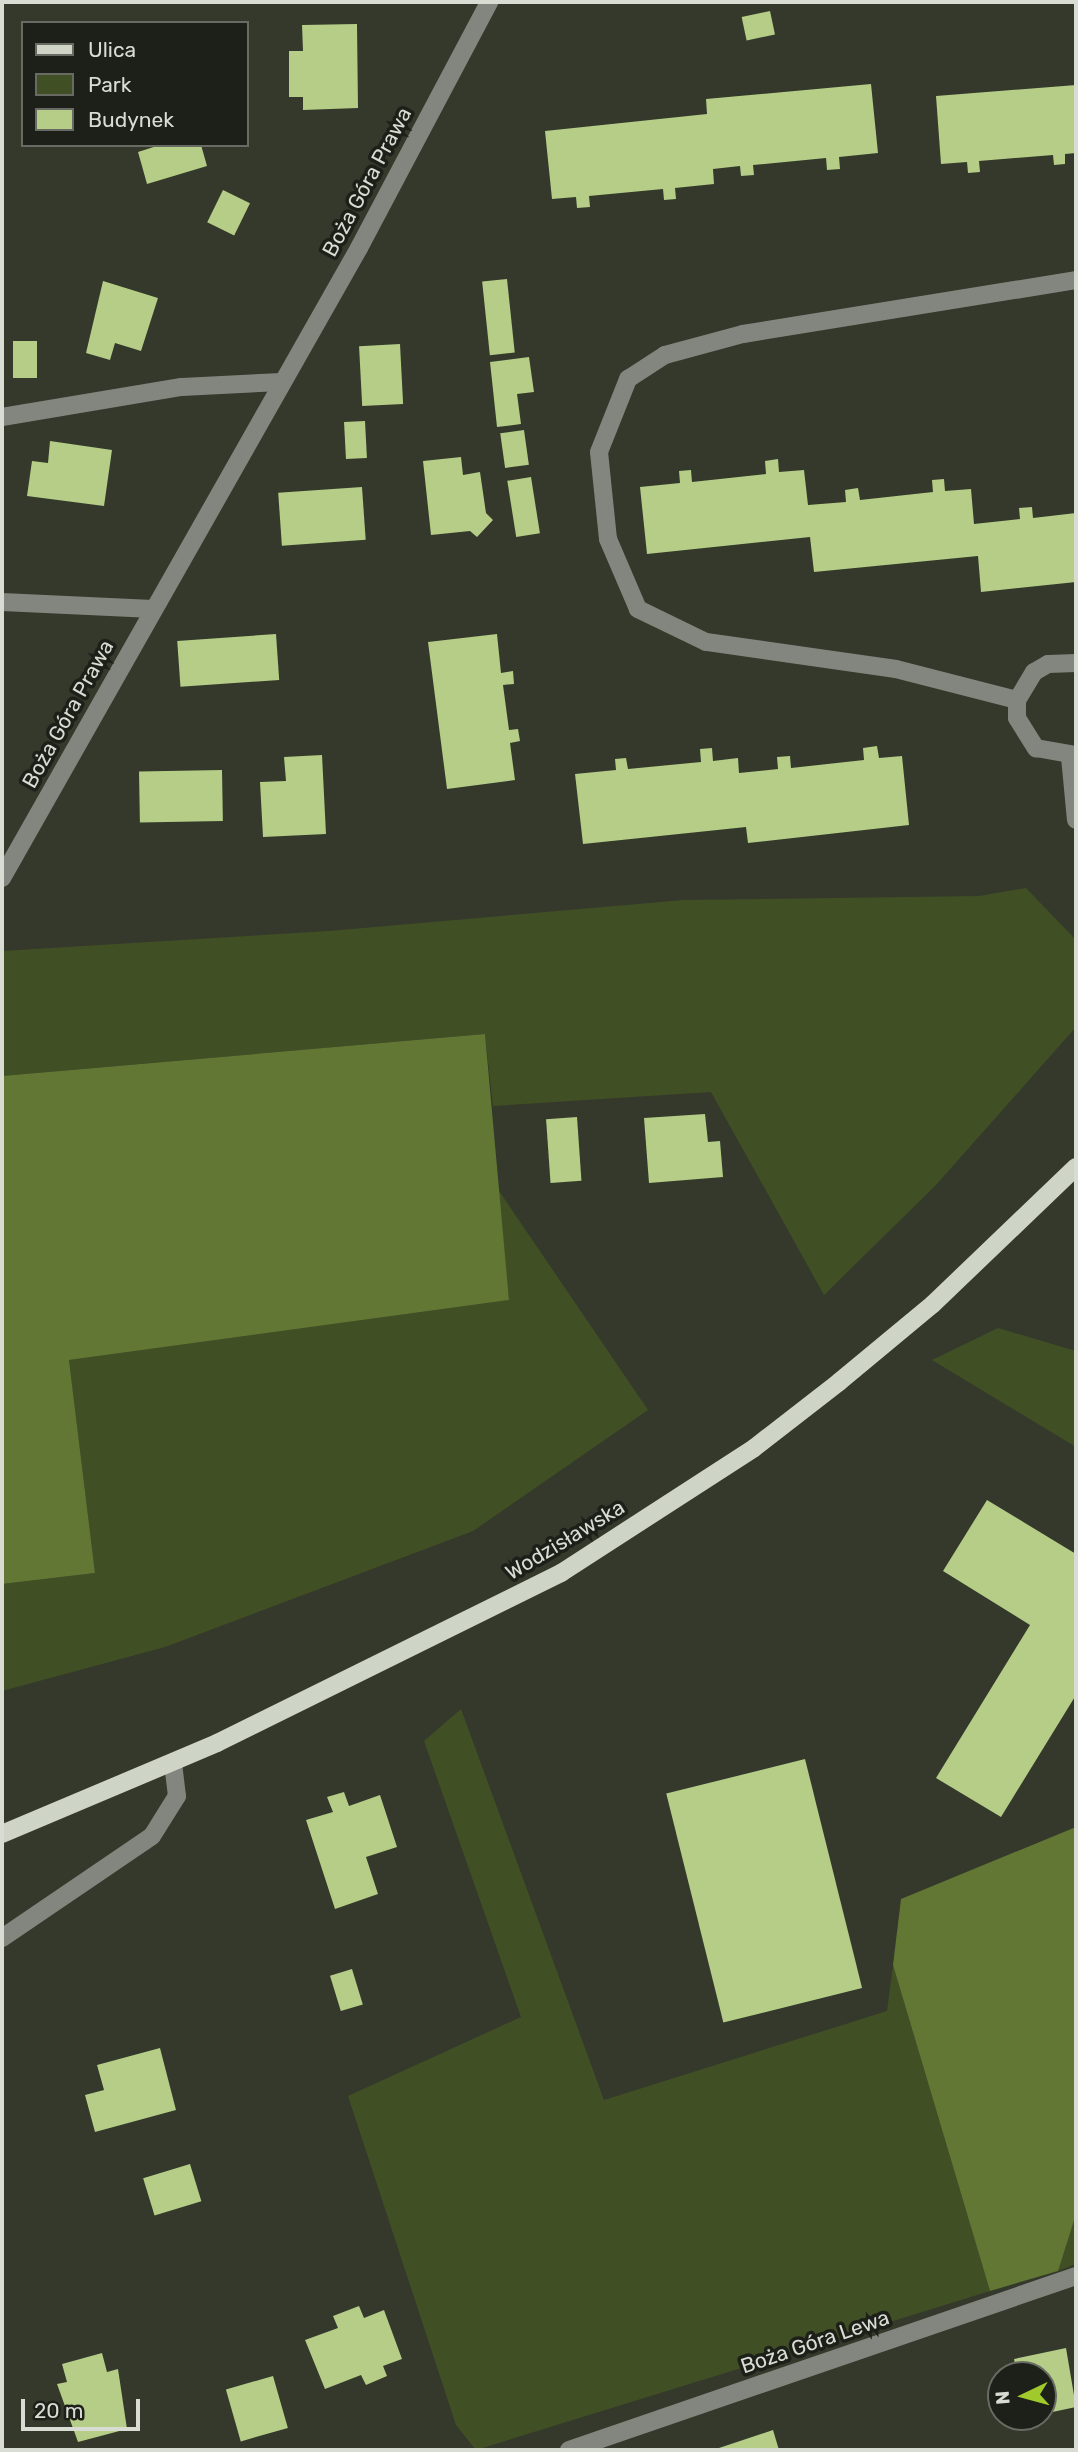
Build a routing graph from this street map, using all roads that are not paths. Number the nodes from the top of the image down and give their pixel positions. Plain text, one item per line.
1 (489, 2) edge
2 (1076, 280) edge
3 (282, 382) junction
4 (2, 417) edge
5 (2, 602) edge
6 (153, 609) junction
7 (1076, 663) edge
8 (1017, 700) junction
9 (1073, 756) edge
10 (1076, 820) edge
11 (2, 877) edge
12 (1076, 1167) edge
13 (173, 1762) junction
14 (2, 1833) edge
15 (2, 1938) edge
16 (1076, 2276) edge
17 (569, 2450) edge

1 - 3 street, Boża Góra Prawa
2 - 8 street
3 - 4 street
3 - 6 street, Boża Góra Prawa
5 - 6 street, Boża Góra Prawa
6 - 11 street, Boża Góra Prawa
7 - 8 street
8 - 9 street
9 - 10 street
12 - 13 main road, Wodzisławska
13 - 14 main road, Wodzisławska
13 - 15 street
16 - 17 street, Boża Góra Lewa

